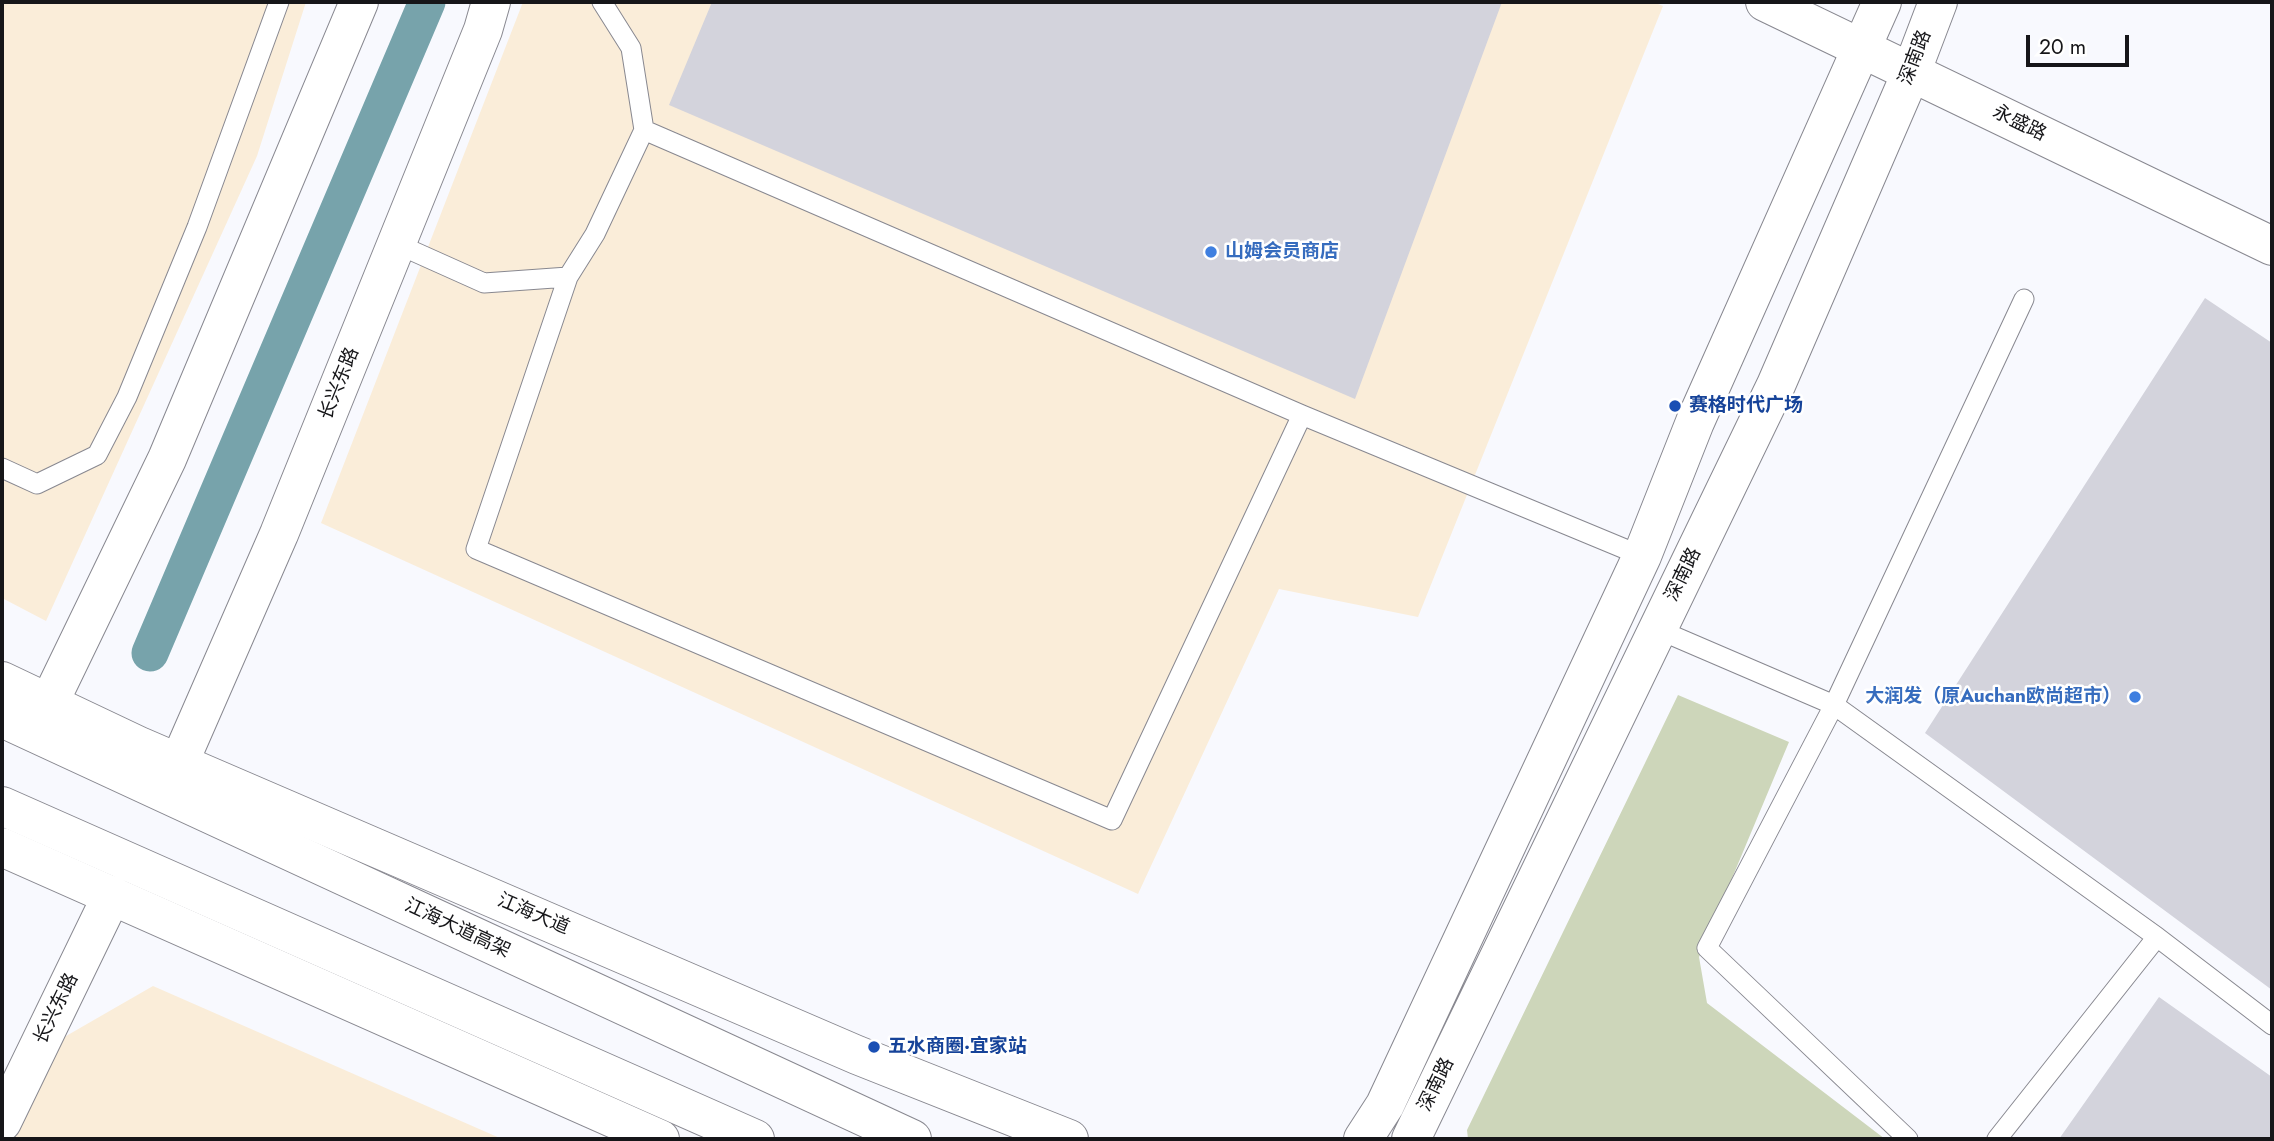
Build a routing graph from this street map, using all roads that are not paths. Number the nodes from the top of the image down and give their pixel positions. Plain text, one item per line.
1 (279, 2) edge
2 (359, 2) edge
3 (491, 2) edge
4 (602, 2) edge
5 (1765, 2) edge
6 (1882, 2) edge
7 (1938, 2) edge
8 (1860, 48) junction
9 (1911, 73) junction
10 (644, 130) junction
11 (397, 244) junction
12 (2272, 246) edge
13 (568, 277) junction
14 (2024, 299) dead end
15 (1301, 415) junction
16 (2, 468) edge
17 (1642, 556) junction
18 (1657, 629) junction
19 (2, 681) edge
20 (48, 703) junction
21 (1834, 705) junction
22 (2, 718) edge
23 (179, 763) junction
24 (2, 806) edge
25 (2, 847) edge
26 (112, 895) junction
27 (2157, 937) junction
28 (2272, 1025) edge
29 (2, 1122) edge
30 (660, 1139) edge
31 (755, 1139) edge
32 (912, 1139) edge
33 (1069, 1139) edge
34 (1363, 1139) edge
35 (1411, 1139) edge
36 (1909, 1139) edge
37 (1997, 1139) edge

1 - 16 lane
2 - 20 main road
3 - 11 main road, 长兴东路
4 - 10 lane
5 - 8 main road, 永盛路
6 - 8 main road, 深南路
7 - 9 main road, 深南路
8 - 9 main road, 永盛路
8 - 17 main road, 深南路
9 - 12 main road, 永盛路
9 - 18 main road, 深南路
10 - 13 lane
10 - 15 lane
11 - 13 lane
11 - 23 main road, 长兴东路
13 - 15 lane
14 - 21 lane
15 - 17 lane
17 - 34 main road, 深南路
18 - 21 lane
18 - 35 main road, 深南路
19 - 20 main road, 江海大道
20 - 23 main road, 江海大道
21 - 27 lane
21 - 36 lane
22 - 32 main road, 江海大道高架
23 - 33 main road, 江海大道
24 - 31 main road
25 - 26 main road
26 - 29 main road, 长兴东路
26 - 30 main road
27 - 28 lane
27 - 37 lane

